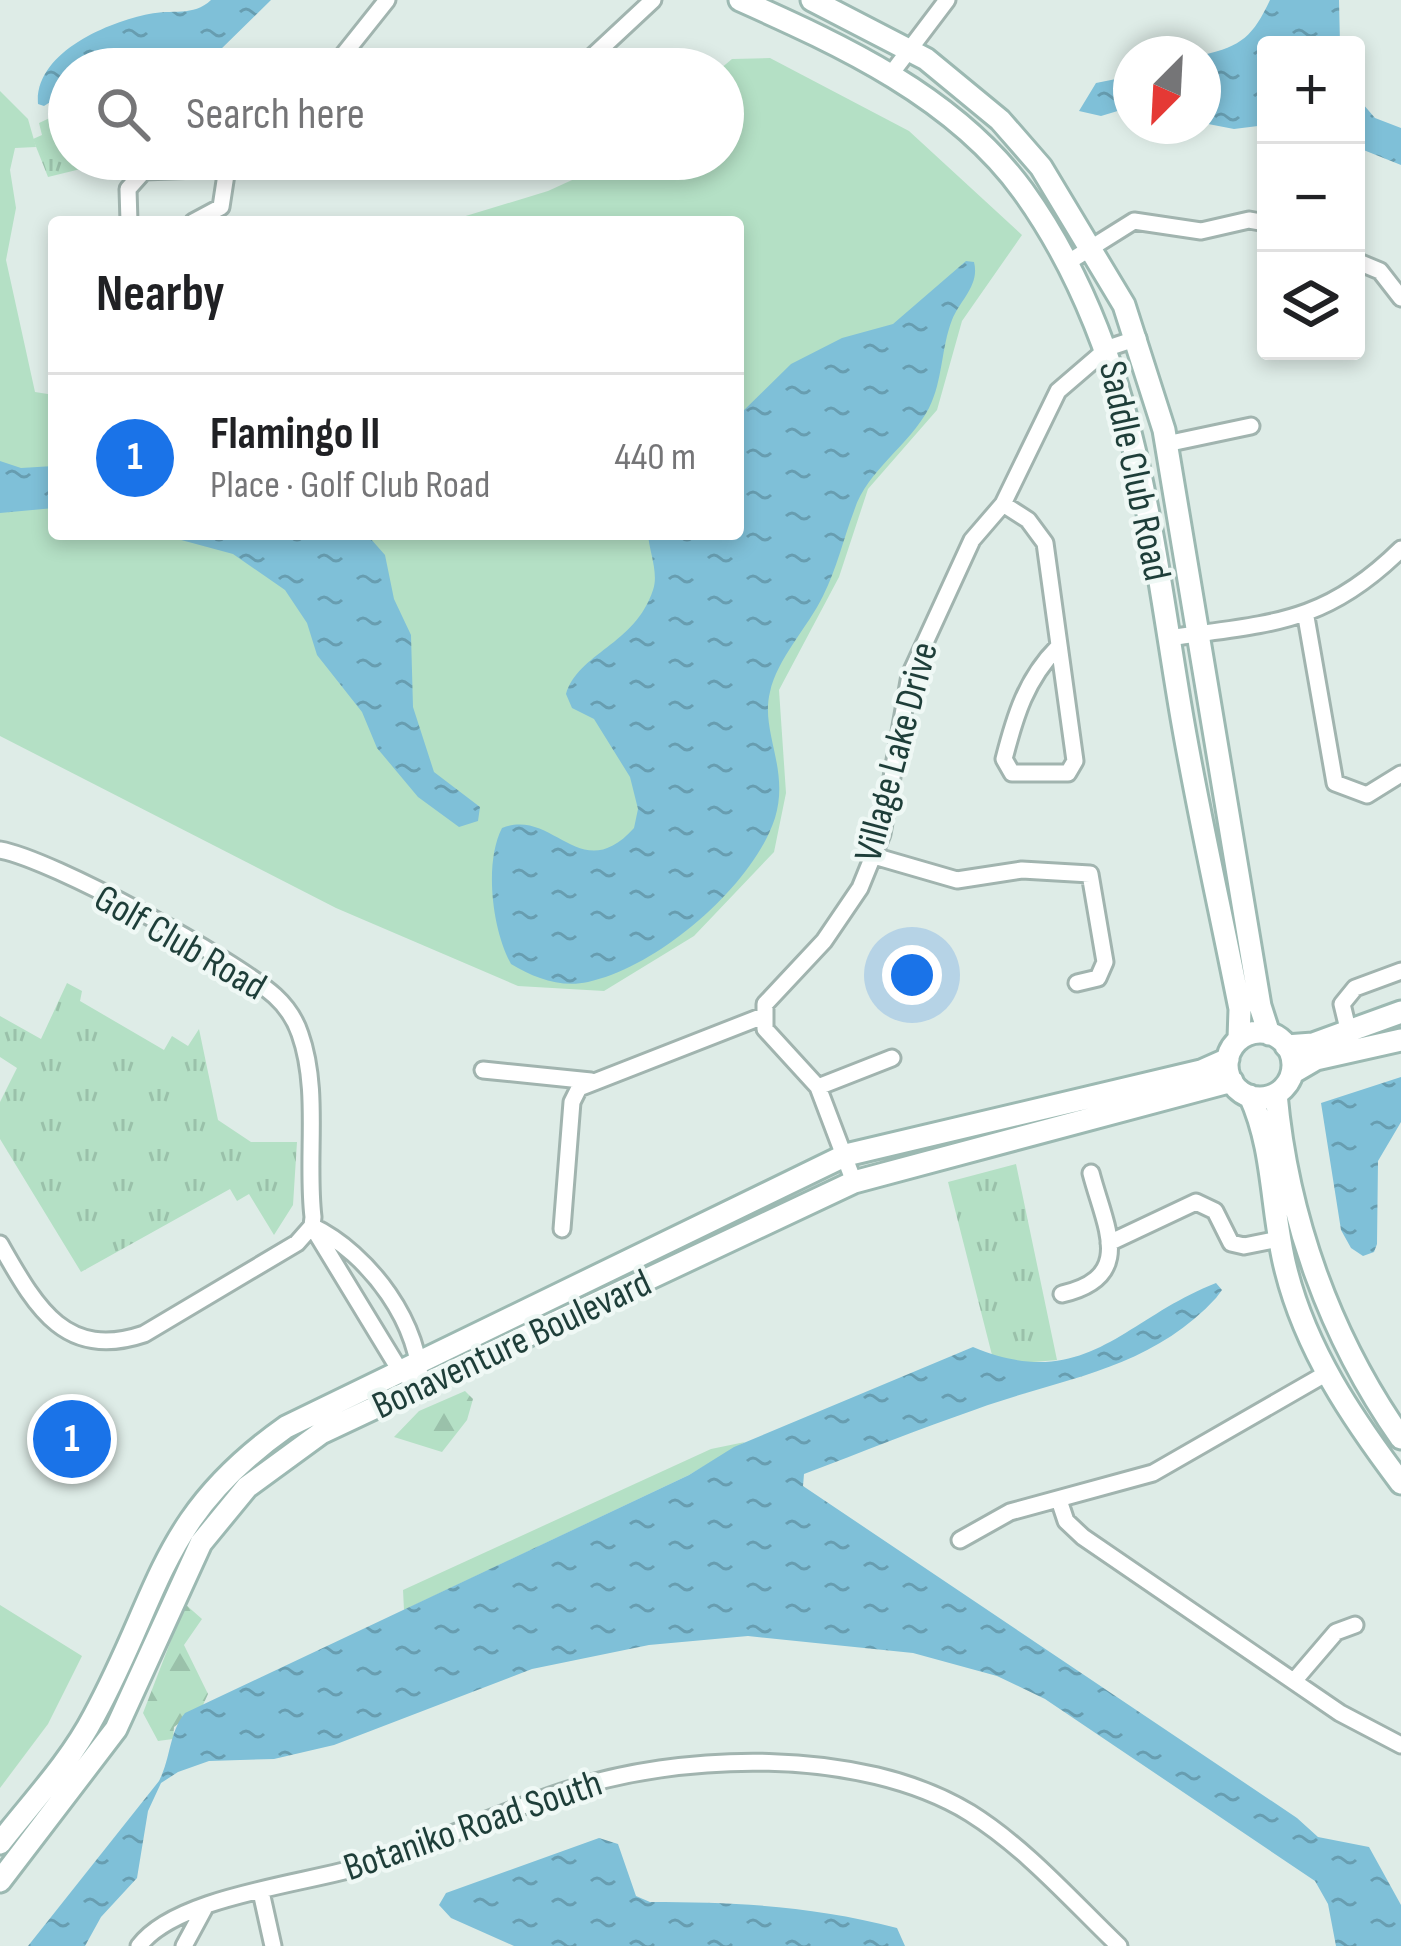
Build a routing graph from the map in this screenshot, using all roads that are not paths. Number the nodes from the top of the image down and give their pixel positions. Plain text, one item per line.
1 (387, 0) edge
2 (740, 0) edge
3 (812, 0) edge
4 (947, 0) edge
5 (647, 2) edge
6 (349, 48) edge
7 (600, 48) edge
8 (909, 49) junction
9 (891, 74) junction
10 (136, 180) edge
11 (225, 180) edge
12 (129, 216) edge
13 (204, 216) edge
14 (1257, 221) edge
15 (1092, 245) junction
16 (1066, 263) junction
17 (1365, 265) edge
18 (1401, 298) edge
19 (1138, 338) junction
20 (1108, 348) junction
21 (1251, 426) dead end
22 (1166, 444) junction
23 (1003, 504) junction
24 (1401, 549) edge
25 (1306, 617) junction
26 (1200, 633) junction
27 (1168, 638) junction
28 (1058, 646) junction
29 (1401, 774) edge
30 (0, 850) edge
31 (874, 856) junction
32 (1401, 971) edge
33 (1077, 983) dead end
34 (1401, 1012) edge
35 (763, 1016) junction
36 (1349, 1033) junction
37 (1277, 1040) junction
38 (1401, 1040) edge
39 (892, 1058) dead end
40 (1233, 1060) junction
41 (483, 1070) dead end
42 (1292, 1073) junction
43 (591, 1081) junction
44 (818, 1088) junction
45 (1276, 1094) junction
46 (1250, 1096) junction
47 (845, 1155) junction
48 (1091, 1173) dead end
49 (854, 1182) junction
50 (312, 1226) junction
51 (562, 1229) dead end
52 (1279, 1239) junction
53 (1109, 1243) junction
54 (0, 1244) edge
55 (365, 1266) junction
56 (348, 1279) junction
57 (1062, 1294) dead end
58 (1350, 1354) junction
59 (422, 1359) junction
60 (399, 1370) junction
61 (1327, 1372) junction
62 (421, 1389) junction
63 (1401, 1438) edge
64 (1401, 1484) edge
65 (1060, 1503) junction
66 (960, 1540) dead end
67 (1355, 1625) dead end
68 (1294, 1681) junction
69 (1401, 1745) edge
70 (0, 1843) edge
71 (0, 1881) edge
72 (261, 1892) junction
73 (204, 1909) junction
74 (139, 1946) edge
75 (184, 1946) edge
76 (273, 1946) edge
77 (1119, 1946) edge

1 - 6 street
2 - 9 main road, Saddle Club Road
3 - 8 main road, Saddle Club Road
4 - 8 street
5 - 7 street
8 - 9 street
8 - 15 main road, Saddle Club Road
9 - 16 main road, Saddle Club Road
10 - 12 street
11 - 13 street
14 - 15 street
15 - 16 street
15 - 19 main road, Saddle Club Road
16 - 20 main road, Saddle Club Road
17 - 18 street
19 - 20 street, Village Lake Drive
19 - 22 main road, Saddle Club Road
20 - 23 street, Village Lake Drive
20 - 27 main road, Saddle Club Road
21 - 22 street, Saddle Club Road
22 - 26 main road, Saddle Club Road
23 - 28 street
23 - 31 street, Village Lake Drive
24 - 25 street
25 - 26 street
25 - 29 street
26 - 27 street
26 - 37 main road, Saddle Club Road
27 - 40 main road, Saddle Club Road
28 - 28 street
30 - 50 street, Golf Club Road
31 - 33 street
31 - 35 street, Village Lake Drive
32 - 36 street
34 - 36 main road
35 - 43 street
35 - 44 street
36 - 37 main road
37 - 40 main road
37 - 42 main road, Saddle Club Road
38 - 42 main road
39 - 44 street
40 - 46 main road
40 - 47 main road, Bonaventure Boulevard
40 - 49 main road, Bonaventure Boulevard
41 - 43 street
42 - 45 main road
43 - 51 street
44 - 47 street
45 - 46 main road
45 - 58 main road
46 - 52 main road
47 - 49 street
47 - 59 main road, Bonaventure Boulevard
48 - 53 street
49 - 62 main road, Bonaventure Boulevard
50 - 54 street
50 - 55 street
50 - 56 street
52 - 53 street
52 - 61 main road
53 - 57 street
55 - 56 street
55 - 59 street
56 - 60 street
58 - 61 main road
58 - 63 main road
59 - 60 main road, Bonaventure Boulevard
59 - 62 street
60 - 62 street
60 - 70 main road, Bonaventure Boulevard
61 - 64 main road
61 - 65 street
62 - 71 main road, Bonaventure Boulevard
65 - 66 street
65 - 68 street
67 - 68 street
68 - 69 street
72 - 73 street, Botaniko Road South
72 - 76 street
72 - 77 street, Botaniko Road South
73 - 74 street, Botaniko Road South
73 - 75 street

